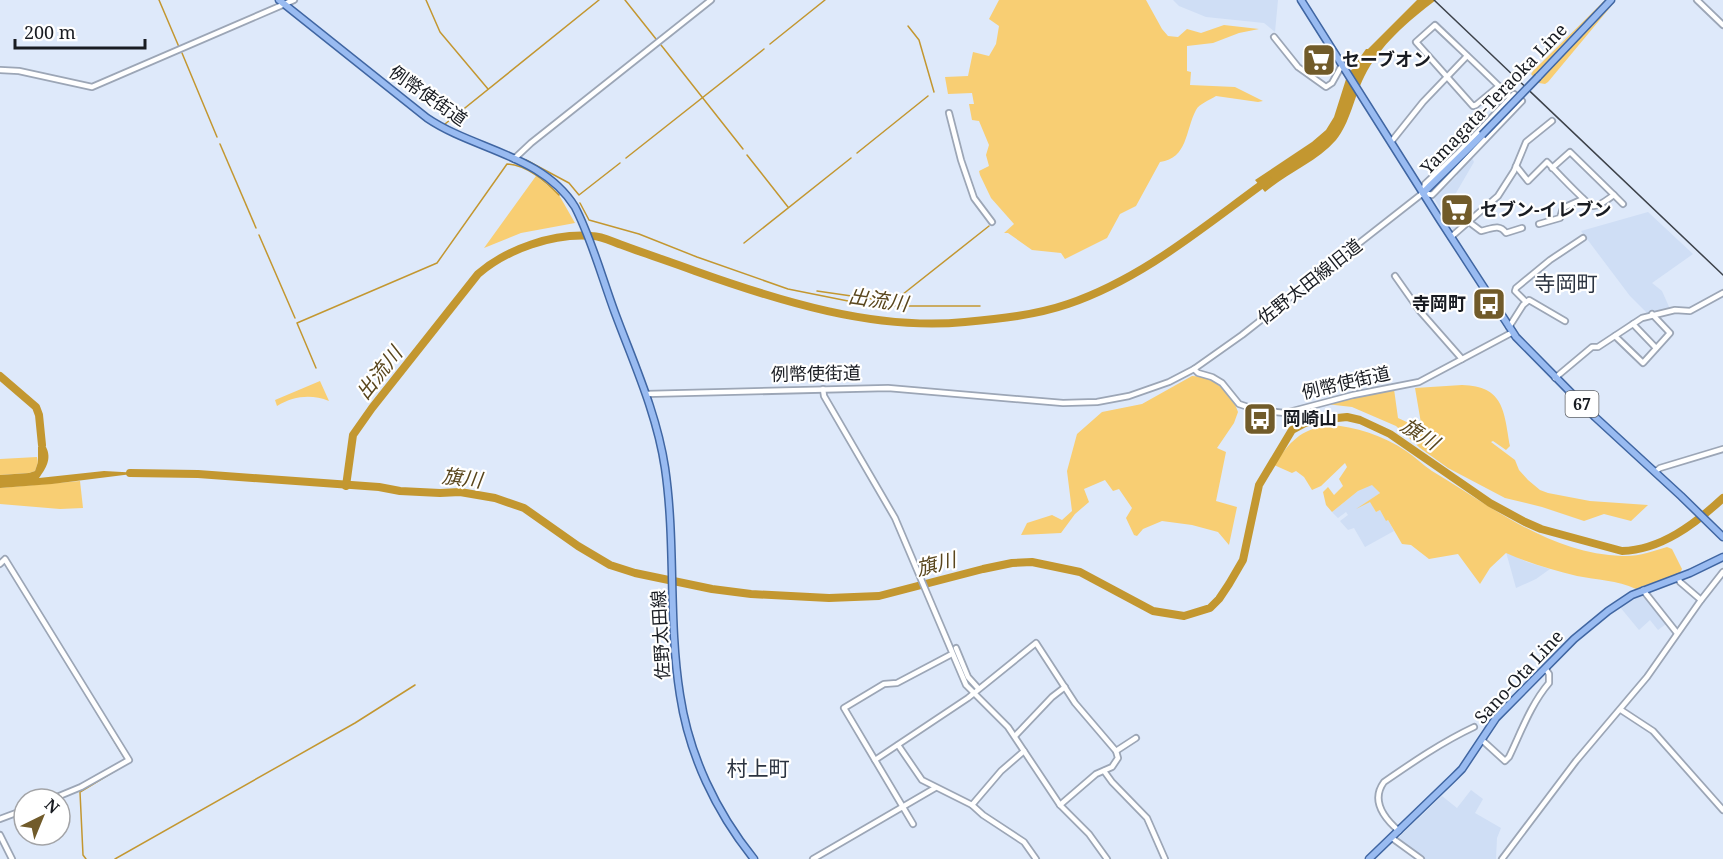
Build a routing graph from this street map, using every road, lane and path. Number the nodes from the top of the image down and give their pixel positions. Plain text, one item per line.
1 (294, 0) edge
2 (711, 0) edge
3 (1301, 0) edge
4 (1611, 0) edge
5 (1697, 0) edge
6 (282, 2) edge
7 (1723, 25) edge
8 (1274, 38) dead end
9 (1467, 56) junction
10 (1342, 65) junction
11 (0, 70) edge
12 (1447, 78) junction
13 (1498, 86) junction
14 (1511, 98) junction
15 (949, 113) dead end
16 (1552, 121) dead end
17 (1390, 142) junction
18 (514, 159) junction
19 (1516, 166) junction
20 (1552, 168) junction
21 (1423, 193) junction
22 (1614, 195) junction
23 (1583, 199) junction
24 (1623, 204) dead end
25 (992, 222) dead end
26 (1469, 222) junction
27 (1539, 224) dead end
28 (1522, 228) dead end
29 (1451, 237) junction
30 (1583, 238) dead end
31 (1395, 276) dead end
32 (1722, 296) edge
33 (1526, 302) junction
34 (1652, 314) junction
35 (1565, 321) dead end
36 (1633, 324) junction
37 (1511, 330) junction
38 (1615, 336) junction
39 (1656, 348) junction
40 (1462, 359) junction
41 (1194, 369) junction
42 (1555, 378) junction
43 (823, 389) junction
44 (646, 394) junction
45 (1723, 449) edge
46 (1654, 472) junction
47 (1723, 537) edge
48 (1723, 556) edge
49 (0, 564) edge
50 (1723, 572) edge
51 (1678, 577) junction
52 (1643, 590) junction
53 (1701, 600) junction
54 (1677, 633) junction
55 (957, 651) dead end
56 (950, 655) dead end
57 (1545, 668) junction
58 (1065, 687) junction
59 (978, 688) junction
60 (973, 693) junction
61 (1621, 710) junction
62 (1474, 727) dead end
63 (1015, 736) junction
64 (1136, 738) dead end
65 (1482, 740) junction
66 (898, 745) junction
67 (1024, 751) junction
68 (1116, 751) junction
69 (875, 760) junction
70 (1104, 771) junction
71 (935, 788) junction
72 (72, 791) edge
73 (972, 805) junction
74 (1060, 805) junction
75 (903, 807) junction
76 (1723, 810) edge
77 (913, 824) dead end
78 (1399, 831) junction
79 (0, 835) edge
80 (1392, 837) junction
81 (12, 859) edge
82 (754, 859) edge
83 (813, 859) edge
84 (1036, 859) edge
85 (1107, 859) edge
86 (1165, 859) edge
87 (1369, 859) edge
88 (1421, 859) edge
89 (1502, 859) edge

1 - 6 street
2 - 18 street
3 - 10 main road, 67
4 - 21 main road, Yamagata-Teraoka Line, bridge
5 - 7 street
6 - 11 street
6 - 18 main road, 例幣使街道
8 - 10 street
9 - 12 street
9 - 12 street
9 - 13 street
10 - 17 main road, 67
12 - 13 street
12 - 17 street
13 - 14 street
14 - 21 street
14 - 21 street
15 - 25 street
16 - 19 street
17 - 21 main road, 67
18 - 44 main road, 例幣使街道
19 - 20 street
19 - 26 street
20 - 22 street
20 - 23 street
21 - 29 main road, 67
21 - 41 street, 佐野太田線旧道
22 - 23 street
22 - 24 street
23 - 27 street
26 - 28 street
26 - 29 street
29 - 37 main road, 67
30 - 33 street
31 - 40 street
32 - 34 street
33 - 35 street
33 - 37 street
34 - 36 street
34 - 39 street
36 - 38 street
36 - 39 street
37 - 40 street, 例幣使街道
37 - 42 main road, 67
38 - 39 street
38 - 42 street
40 - 41 street, 例幣使街道
41 - 43 street, 例幣使街道
42 - 46 main road, 67
43 - 44 street, 例幣使街道
43 - 60 street
44 - 82 main road, 佐野太田線
45 - 46 street
46 - 47 main road, 67
48 - 51 main road, Sano-Ota Line
49 - 72 street
50 - 53 street
51 - 52 main road, Sano-Ota Line
51 - 53 street
52 - 54 street
52 - 57 main road, Sano-Ota Line
53 - 54 street
54 - 61 street
55 - 59 street
56 - 69 street
57 - 65 main road, Sano-Ota Line
57 - 65 street
58 - 59 street
58 - 63 street
58 - 68 street
59 - 60 street
60 - 63 street
60 - 66 street
61 - 76 street
61 - 89 street
62 - 78 street
63 - 67 street
64 - 68 street
65 - 78 main road, Sano-Ota Line
66 - 69 street
66 - 71 street
67 - 73 street
67 - 74 street
68 - 70 street
69 - 75 street
70 - 74 street
70 - 86 street
71 - 73 street
71 - 75 street
73 - 84 street
74 - 85 street
75 - 77 street
75 - 83 street
78 - 80 main road, Sano-Ota Line
79 - 81 street
80 - 87 main road, Sano-Ota Line
80 - 88 street

